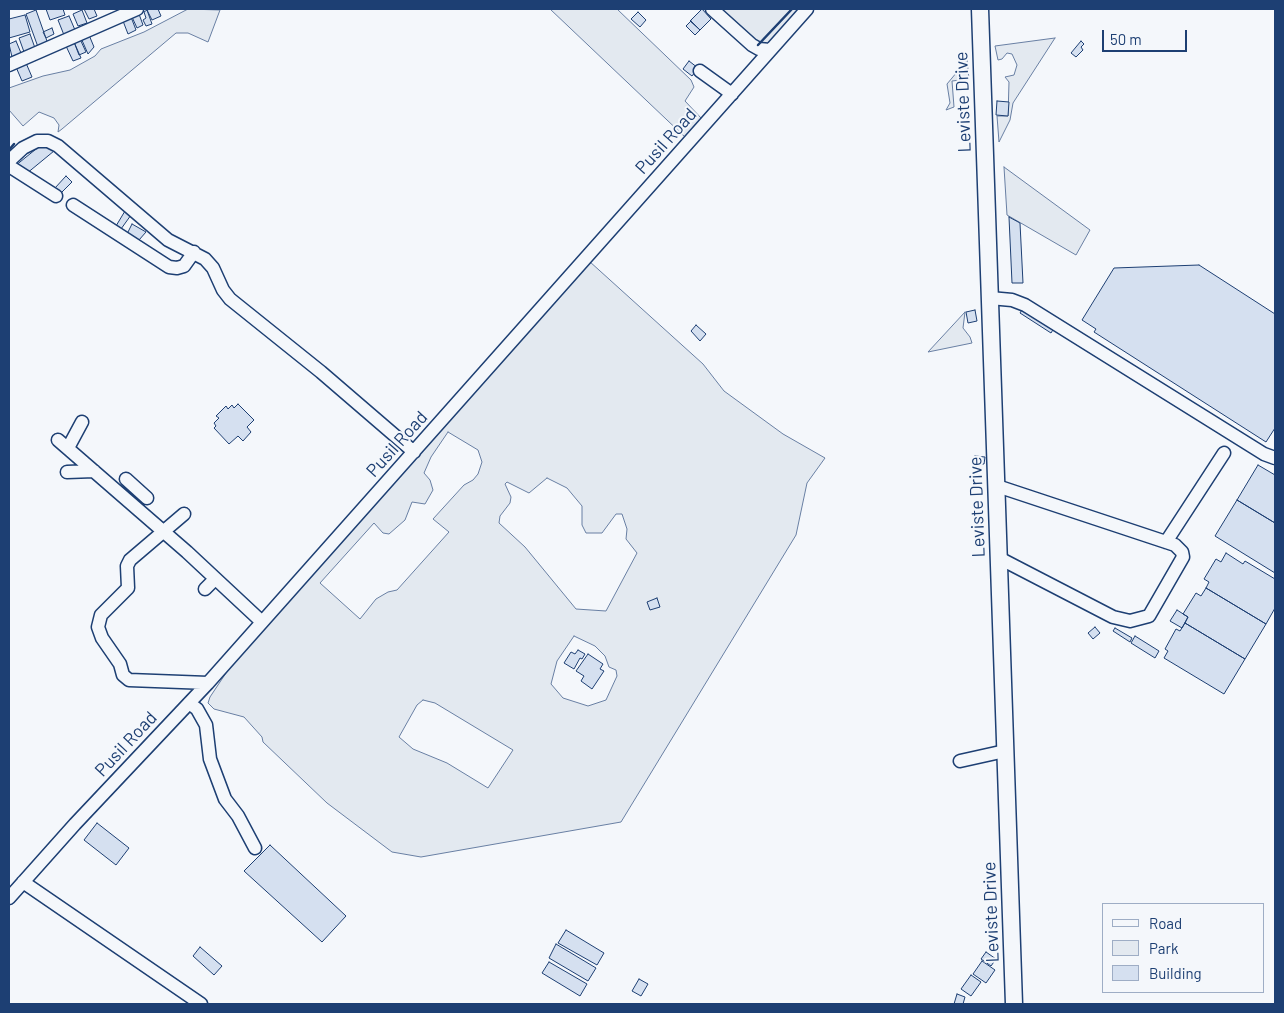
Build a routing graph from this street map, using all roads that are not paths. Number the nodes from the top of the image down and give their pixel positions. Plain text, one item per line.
1 (137, 9) edge
2 (712, 9) edge
3 (807, 9) edge
4 (980, 9) edge
5 (770, 50) junction
6 (9, 65) edge
7 (700, 71) dead end
8 (732, 94) junction
9 (9, 161) edge
10 (9, 166) edge
11 (56, 196) dead end
12 (73, 205) dead end
13 (194, 252) junction
14 (990, 298) junction
15 (82, 422) dead end
16 (414, 452) junction
17 (1224, 453) dead end
18 (1275, 458) edge
19 (94, 471) junction
20 (67, 472) dead end
21 (126, 479) dead end
22 (997, 486) junction
23 (136, 488) junction
24 (147, 498) dead end
25 (128, 502) junction
26 (184, 514) dead end
27 (162, 531) junction
28 (1166, 542) junction
29 (999, 558) junction
30 (216, 579) junction
31 (205, 589) dead end
32 (262, 622) junction
33 (208, 683) junction
34 (189, 703) junction
35 (1005, 751) junction
36 (960, 761) dead end
37 (254, 848) dead end
38 (23, 882) junction
39 (9, 898) edge
40 (201, 1004) edge
41 (1014, 1004) edge

1 - 6 street
2 - 5 street
3 - 5 street, Pusil Road
4 - 14 main road, Leviste Drive
5 - 8 street, Pusil Road
7 - 8 street
8 - 16 street, Pusil Road
9 - 13 street
10 - 11 street
12 - 13 street
13 - 16 street
14 - 18 street
14 - 22 main road, Leviste Drive
15 - 19 street
16 - 32 street, Pusil Road
17 - 28 street
19 - 20 street
19 - 25 street
21 - 23 street
22 - 28 street
22 - 29 main road, Leviste Drive
23 - 24 street
23 - 25 street
25 - 27 street
26 - 27 street
27 - 30 street
27 - 33 street
28 - 29 street
29 - 35 main road, Leviste Drive
30 - 31 street
30 - 32 street
32 - 33 street, Pusil Road
33 - 34 street, Pusil Road
34 - 37 street
34 - 38 street, Pusil Road
35 - 36 street
35 - 41 main road, Leviste Drive
38 - 39 street, Pusil Road
38 - 40 street

